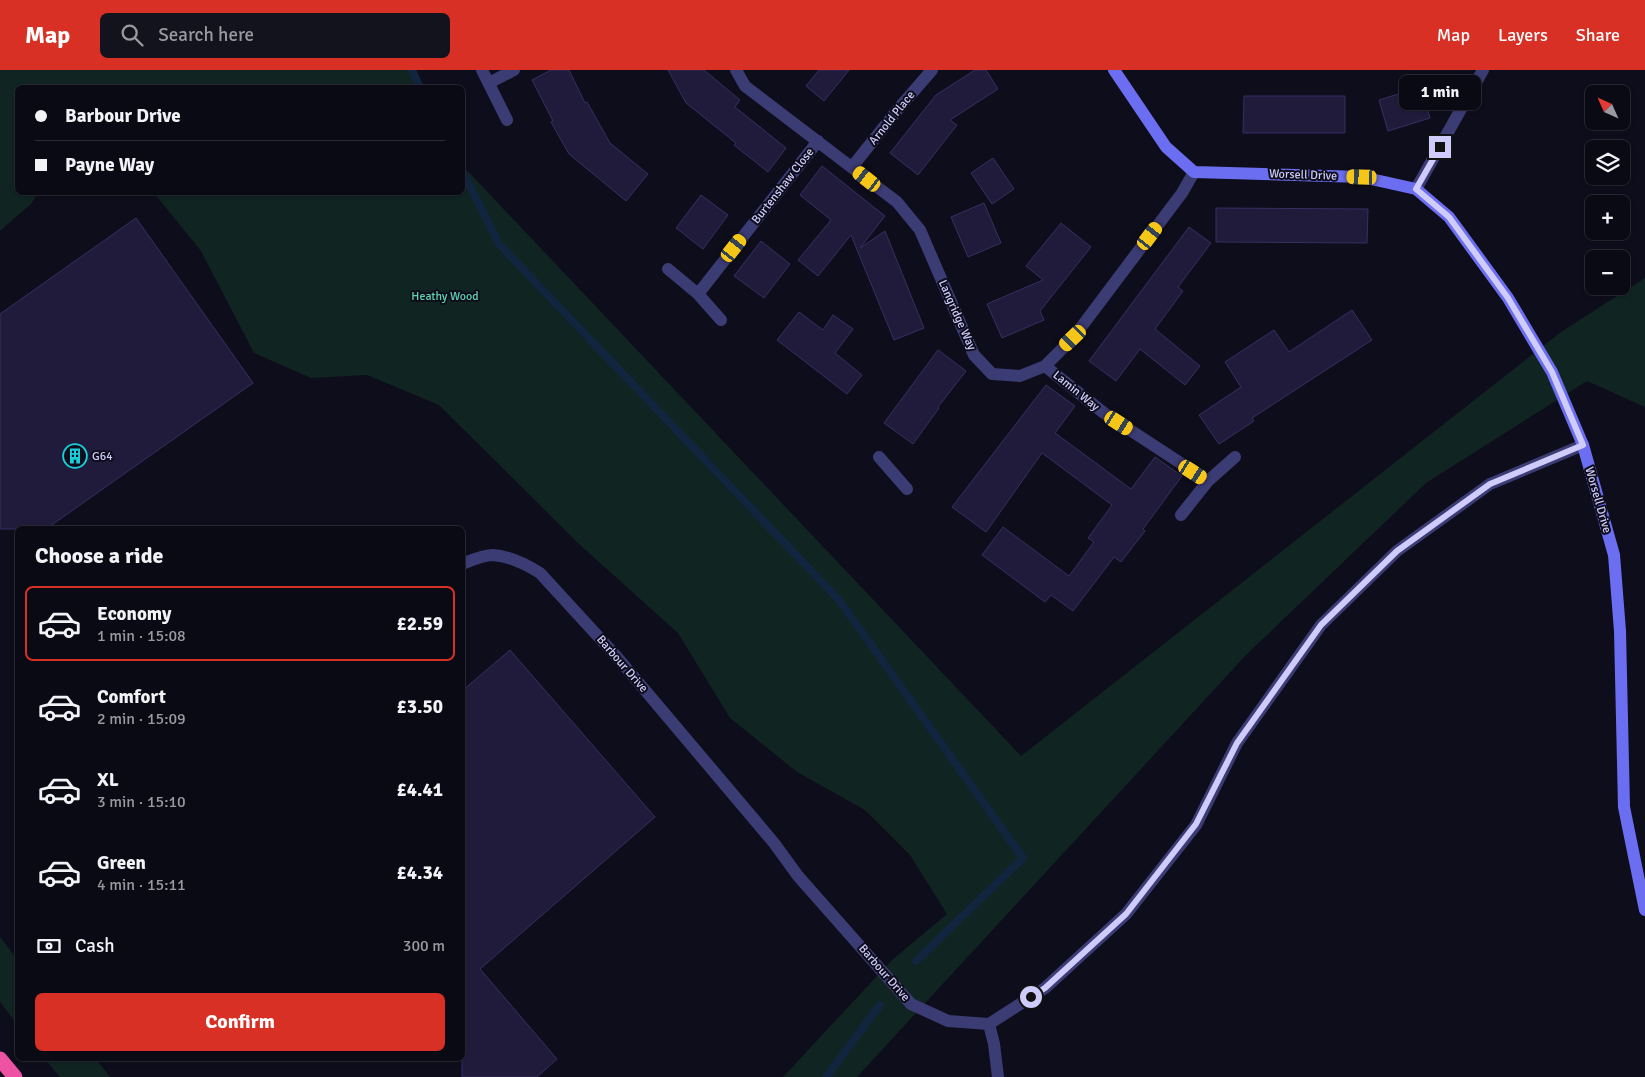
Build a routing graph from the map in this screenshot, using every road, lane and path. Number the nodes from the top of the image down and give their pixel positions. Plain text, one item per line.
1 (482, 70) edge
2 (514, 70) edge
3 (736, 70) edge
4 (932, 70) edge
5 (1114, 70) edge
6 (1483, 70) edge
7 (489, 84) junction
8 (507, 120) dead end
9 (818, 141) junction
10 (852, 167) junction
11 (1194, 172) junction
12 (1416, 189) junction
13 (668, 269) dead end
14 (698, 294) junction
15 (721, 320) dead end
16 (1045, 366) junction
17 (1583, 445) junction
18 (879, 457) dead end
19 (1235, 457) dead end
20 (1208, 481) junction
21 (907, 488) dead end
22 (1181, 515) dead end
23 (465, 563) edge
24 (1634, 856) junction
25 (1645, 870) edge
26 (1645, 910) edge
27 (989, 1024) junction
28 (0, 1059) edge
29 (15, 1077) edge
30 (998, 1077) edge

1 - 7 street
2 - 7 street
3 - 9 street, Langridge Way
4 - 10 street, Arnold Place
5 - 11 street
6 - 12 street
7 - 8 street
9 - 10 street, Langridge Way
9 - 14 street, Burtenshaw Close
10 - 16 street, Langridge Way
11 - 12 street, Worsell Drive
11 - 16 street, Langridge Way
12 - 17 street, Worsell Drive
13 - 14 street
14 - 15 street
16 - 20 street, Lamin Way
17 - 24 street, Worsell Drive
17 - 27 street
18 - 21 street
19 - 20 street
20 - 22 street
23 - 27 street, Barbour Drive
24 - 25 street, Worsell Drive
24 - 26 street, Worsell Drive
27 - 30 street
28 - 29 highway

